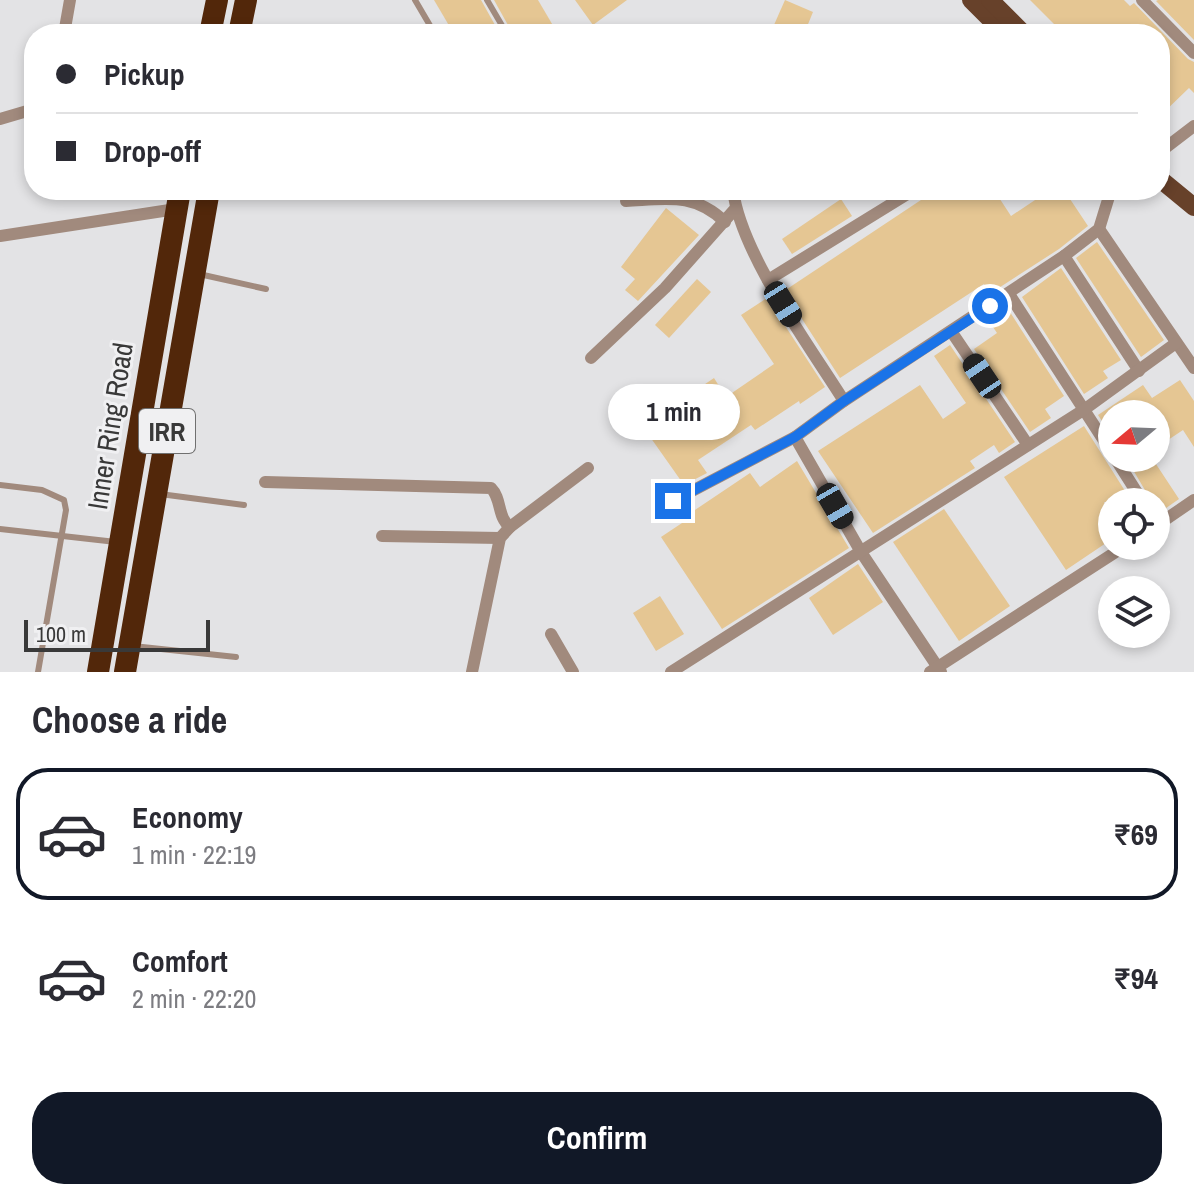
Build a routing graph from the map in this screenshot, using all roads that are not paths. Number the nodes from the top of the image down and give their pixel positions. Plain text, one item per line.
1 (70, 0) edge
2 (217, 0) edge
3 (246, 0) edge
4 (415, 0) edge
5 (487, 0) edge
6 (971, 0) edge
7 (990, 0) edge
8 (1142, 0) edge
9 (66, 24) edge
10 (212, 24) edge
11 (241, 24) edge
12 (429, 24) edge
13 (501, 24) edge
14 (995, 24) edge
15 (1014, 24) edge
16 (1166, 24) edge
17 (1170, 29) edge
18 (1194, 53) edge
19 (24, 112) edge
20 (0, 119) edge
21 (1194, 126) edge
22 (1170, 144) edge
23 (1170, 173) edge
24 (1170, 187) edge
25 (1194, 191) edge
26 (173, 200) edge
27 (178, 200) edge
28 (207, 200) edge
29 (645, 200) edge
30 (687, 200) edge
31 (734, 200) edge
32 (898, 200) edge
33 (1108, 200) edge
34 (626, 201) dead end
35 (1194, 207) edge
36 (735, 209) junction
37 (725, 222) junction
38 (1099, 229) junction
39 (0, 236) edge
40 (1064, 256) junction
41 (194, 273) junction
42 (768, 280) junction
43 (266, 289) dead end
44 (1009, 294) junction
45 (951, 331) junction
46 (1176, 343) junction
47 (591, 358) dead end
48 (1194, 368) edge
49 (1139, 371) junction
50 (844, 401) junction
51 (1085, 409) junction
52 (1098, 430) edge
53 (795, 437) junction
54 (1028, 445) junction
55 (588, 468) dead end
56 (265, 482) dead end
57 (0, 485) edge
58 (156, 494) junction
59 (1194, 500) edge
60 (673, 501) dead end
61 (244, 505) dead end
62 (1170, 516) edge
63 (510, 527) junction
64 (0, 529) edge
65 (62, 535) junction
66 (382, 536) dead end
67 (500, 538) junction
68 (121, 543) junction
69 (861, 552) junction
70 (1104, 560) edge
71 (551, 634) dead end
72 (130, 646) junction
73 (236, 657) dead end
74 (936, 670) edge
75 (38, 672) edge
76 (98, 672) edge
77 (125, 672) edge
78 (472, 672) edge
79 (573, 672) edge
80 (671, 672) edge

1 - 9 street
2 - 10 highway
3 - 11 highway
4 - 12 lane
5 - 13 lane
6 - 14 main road
7 - 15 main road
8 - 16 street
17 - 18 street
19 - 20 street
21 - 22 street
23 - 25 main road
24 - 35 main road
26 - 39 street
27 - 68 highway, Inner Ring Road / IRR
28 - 41 highway, Inner Ring Road / IRR
29 - 34 street
30 - 37 street
31 - 36 street
32 - 42 street
33 - 38 street
36 - 37 street
36 - 42 street
37 - 47 street
38 - 40 street
38 - 46 street
40 - 44 street
40 - 49 street
41 - 43 lane
41 - 58 highway, Inner Ring Road / IRR
42 - 50 street
44 - 45 street
44 - 51 street
45 - 50 street
45 - 54 street
46 - 48 street
46 - 49 street
49 - 51 street
50 - 53 street
51 - 52 street
51 - 54 street
53 - 60 street
53 - 69 street
54 - 69 street
55 - 63 street
56 - 63 street
57 - 65 lane
58 - 61 lane
58 - 72 highway, Inner Ring Road / IRR
59 - 62 street
63 - 67 street
64 - 65 lane
65 - 68 lane
65 - 75 lane
66 - 67 street
67 - 78 street
68 - 76 highway, Inner Ring Road / IRR
69 - 74 street
69 - 80 street
70 - 74 street
71 - 79 street
72 - 73 lane
72 - 77 highway, Inner Ring Road / IRR

